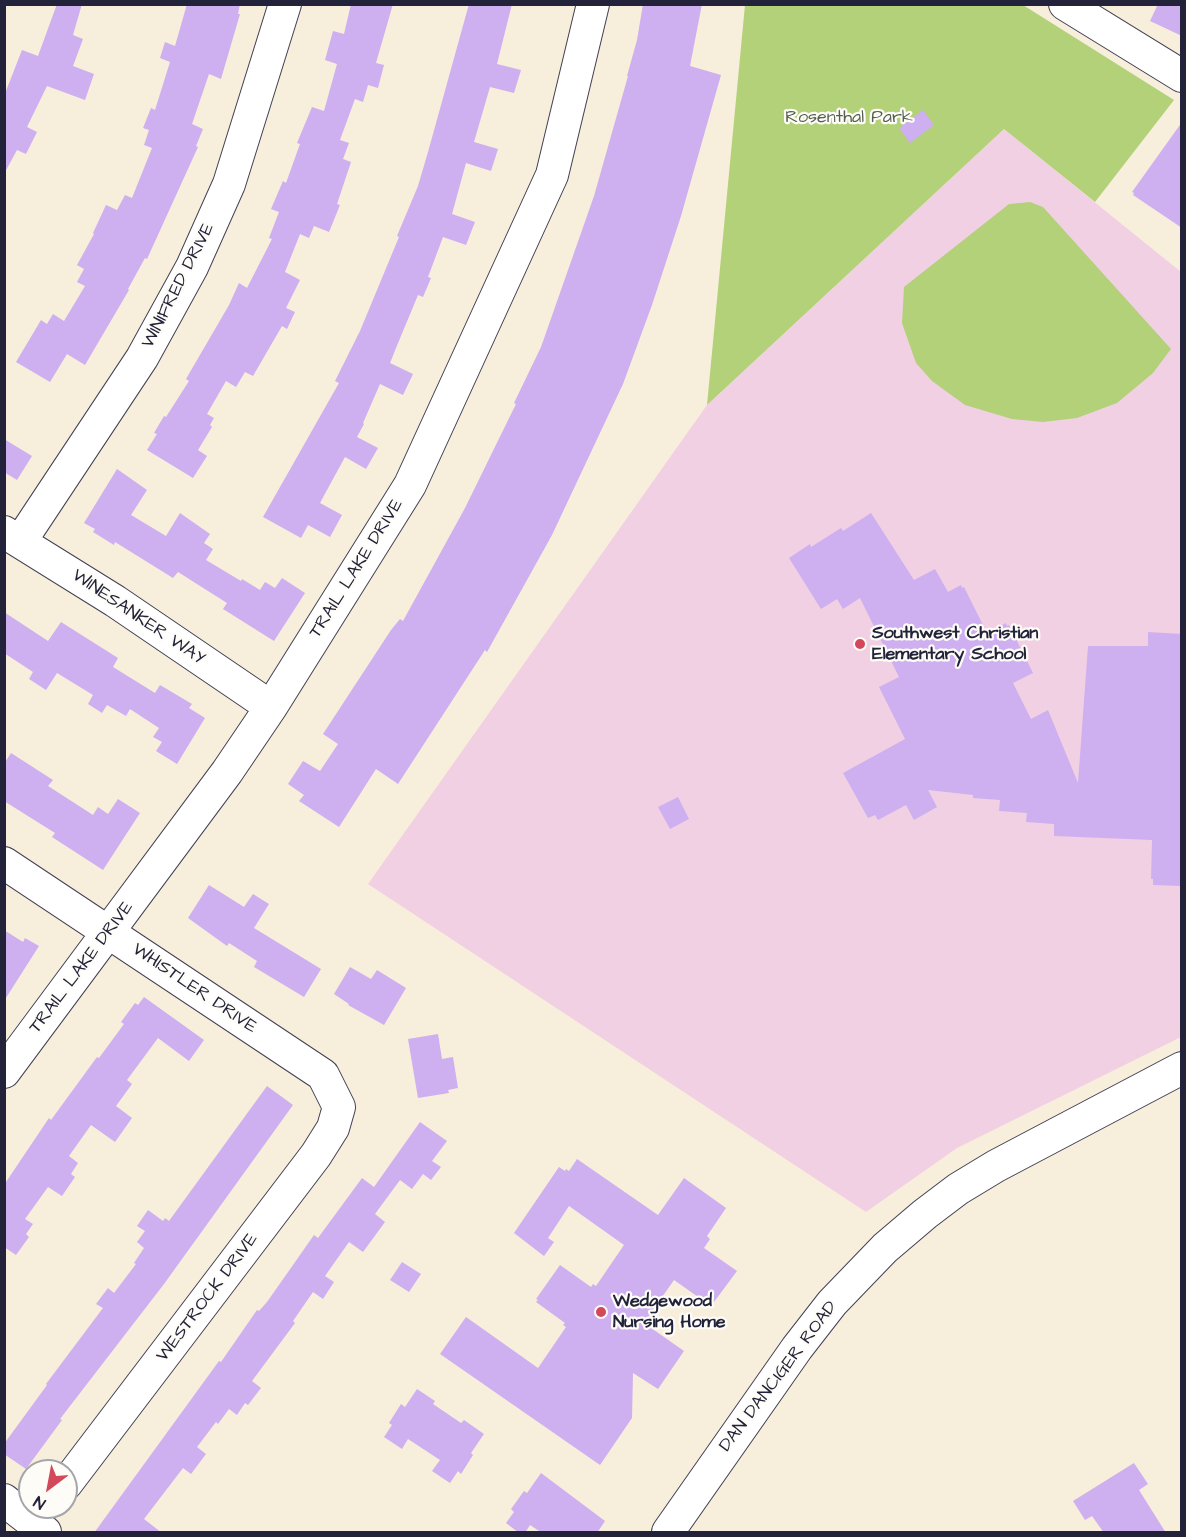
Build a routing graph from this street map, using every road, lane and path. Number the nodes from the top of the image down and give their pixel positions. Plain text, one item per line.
1 (285, 4) edge
2 (593, 4) edge
3 (1065, 4) edge
4 (1100, 14) edge
5 (1182, 76) edge
6 (12, 537) edge
7 (271, 707) junction
8 (4, 863) edge
9 (109, 932) junction
10 (1182, 1068) edge
11 (4, 1072) edge
12 (339, 1107) joint
13 (78, 1468) edge
14 (4, 1500) edge
15 (39, 1524) edge
16 (668, 1533) edge

1 - 6 street, WINIFRED DRIVE
2 - 7 street, TRAIL LAKE DRIVE
3 - 4 street
4 - 5 street
6 - 7 street, WINESANKER WAY
7 - 9 street, TRAIL LAKE DRIVE
8 - 9 street, WHISTLER DRIVE
9 - 11 street, TRAIL LAKE DRIVE
9 - 12 street, WHISTLER DRIVE
10 - 16 street, DAN DANCIGER ROAD
12 - 13 street, WESTROCK DRIVE
14 - 15 street

